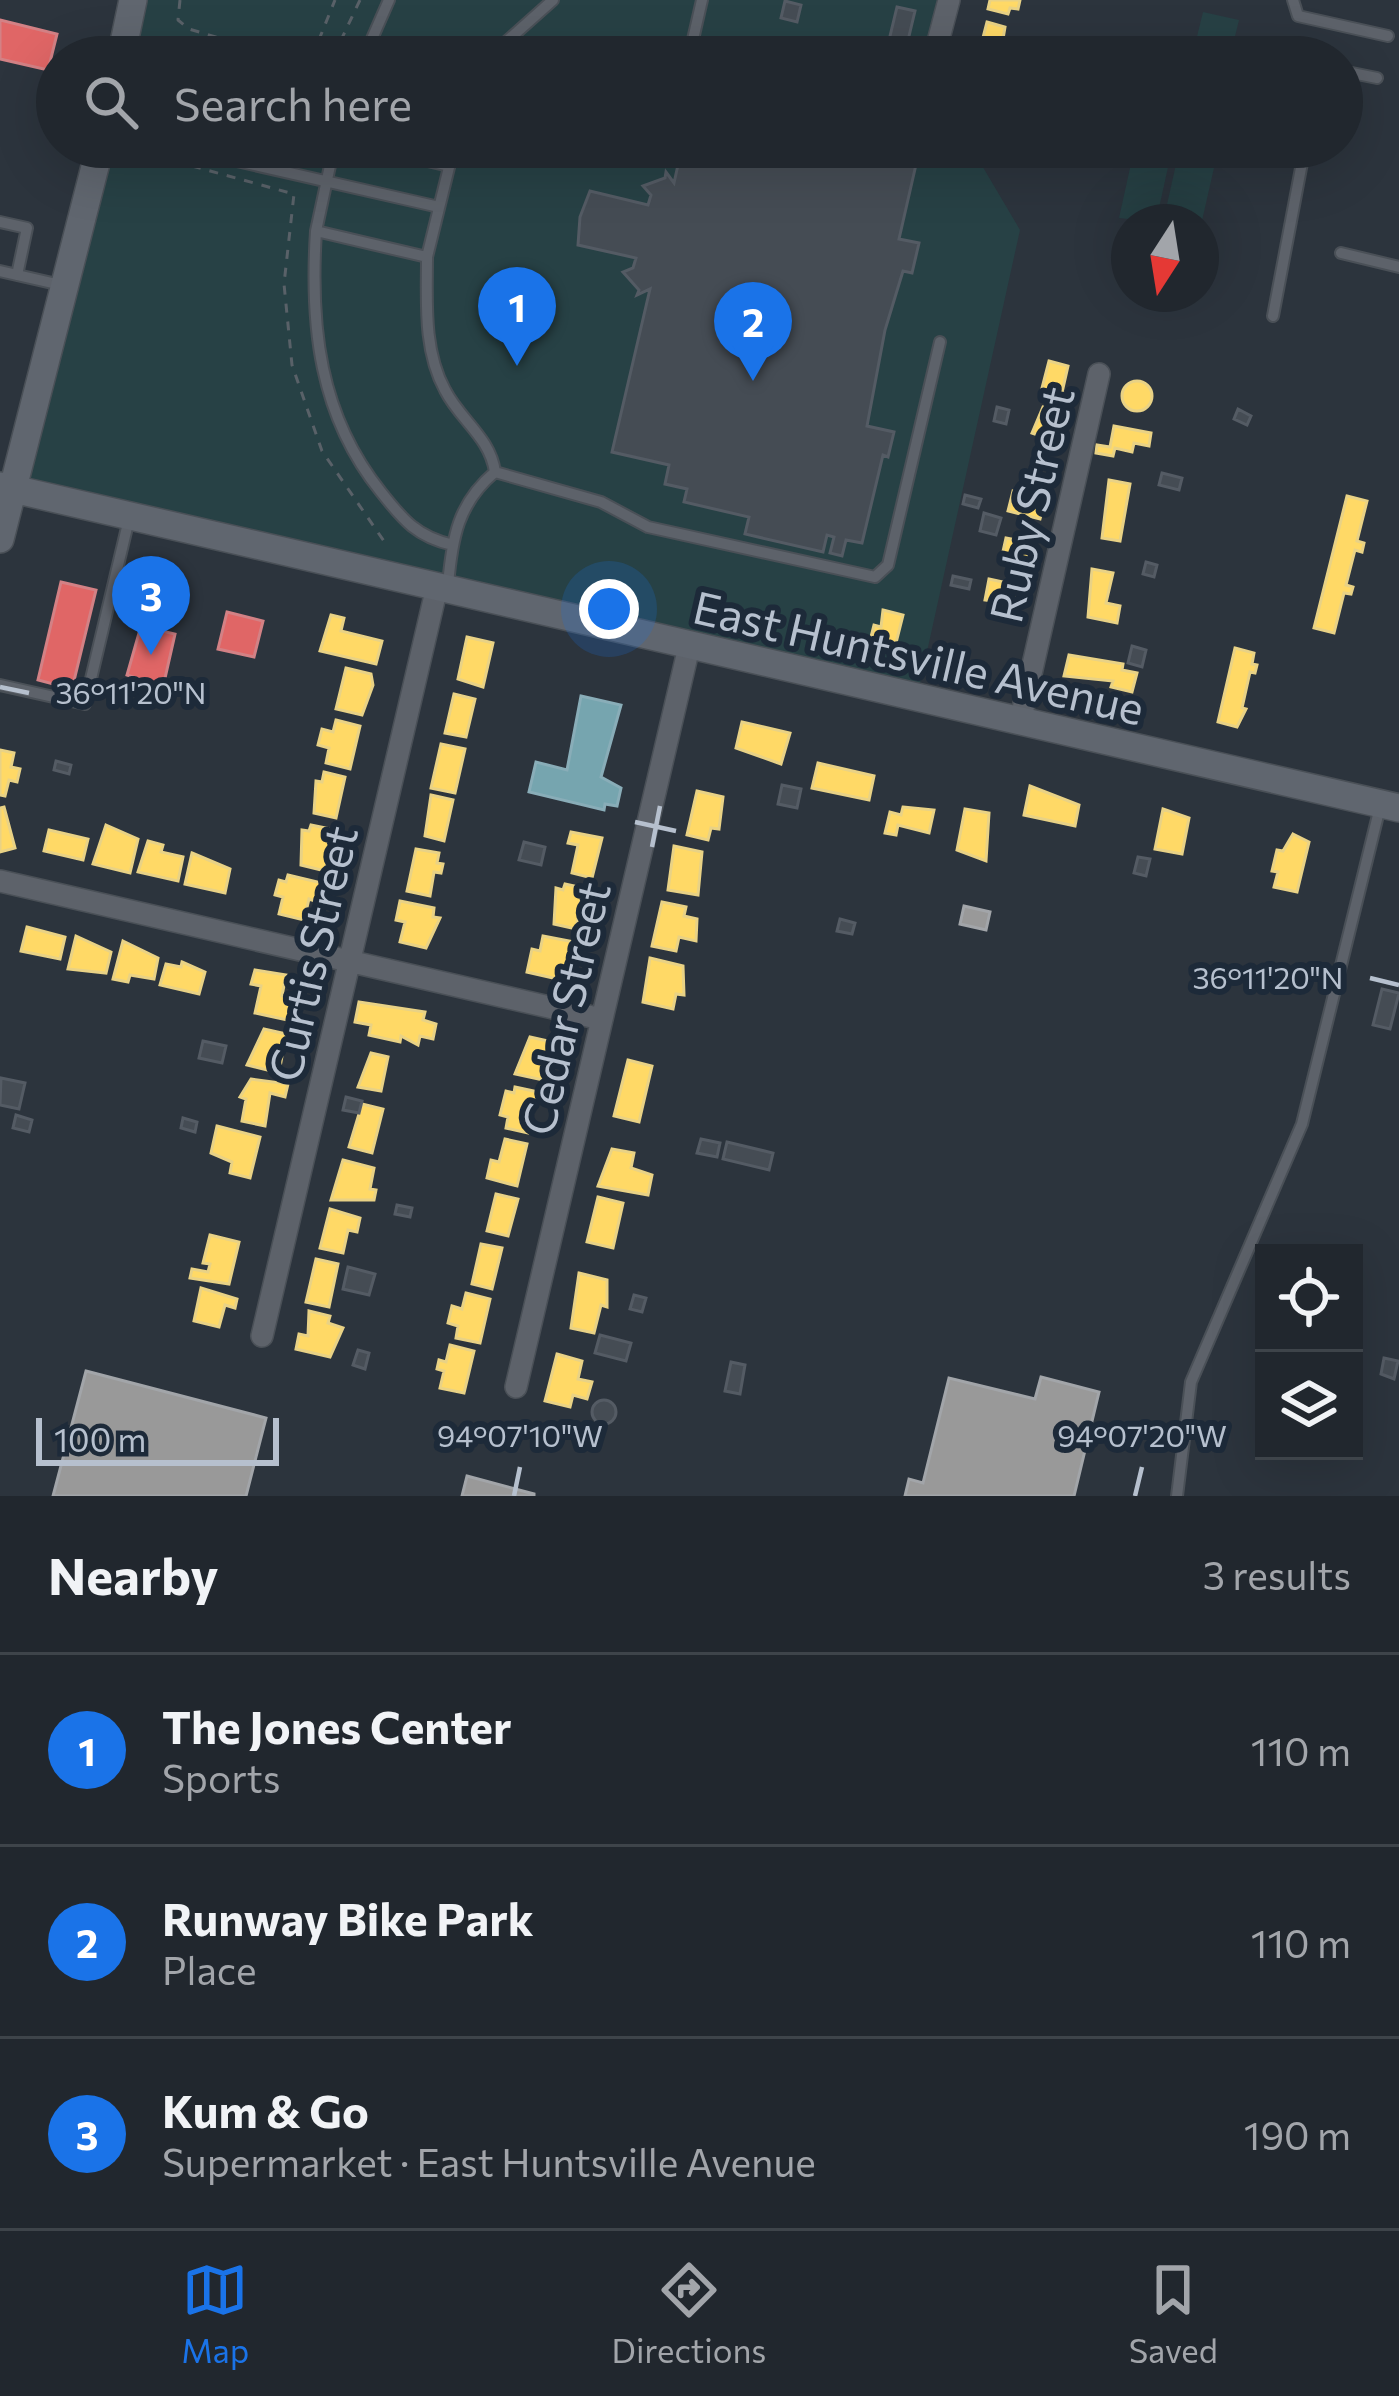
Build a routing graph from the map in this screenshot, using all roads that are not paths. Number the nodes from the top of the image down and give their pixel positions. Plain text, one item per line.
1 (133, 0) edge
2 (389, 0) edge
3 (553, 0) edge
4 (702, 0) edge
5 (949, 0) edge
6 (1293, 0) edge
7 (125, 36) edge
8 (373, 36) edge
9 (512, 36) edge
10 (694, 36) edge
11 (940, 36) edge
12 (1388, 36) dead end
13 (1363, 75) edge
14 (1377, 78) dead end
15 (95, 168) edge
16 (272, 168) edge
17 (329, 168) edge
18 (449, 168) edge
19 (1301, 168) edge
20 (326, 180) junction
21 (439, 207) junction
22 (0, 222) edge
23 (316, 231) junction
24 (1341, 253) dead end
25 (427, 257) junction
26 (1399, 267) edge
27 (0, 272) edge
28 (16, 275) junction
29 (64, 286) junction
30 (1273, 316) dead end
31 (940, 342) dead end
32 (1099, 374) dead end
33 (495, 472) junction
34 (6, 488) edge
35 (130, 516) junction
36 (0, 539) edge
37 (453, 544) junction
38 (442, 589) junction
39 (689, 647) junction
40 (0, 685) edge
41 (1020, 722) junction
42 (1390, 806) edge
43 (0, 881) edge
44 (348, 962) junction
45 (601, 1019) junction
46 (262, 1336) dead end
47 (516, 1387) dead end
48 (1177, 1496) edge

1 - 7 main road
2 - 8 lane
3 - 9 lane
4 - 10 lane
5 - 11 street
6 - 12 lane
13 - 14 lane
15 - 29 main road
16 - 20 lane
17 - 20 lane
18 - 21 lane
19 - 30 lane
20 - 21 lane
20 - 23 lane
21 - 25 lane
22 - 28 lane
23 - 25 lane
23 - 37 lane
24 - 26 lane
25 - 33 lane
27 - 28 lane
28 - 29 lane
29 - 34 main road
31 - 33 lane
32 - 41 street, Ruby Street
33 - 37 lane
34 - 35 main road, East Huntsville Avenue
34 - 36 main road
35 - 38 main road, East Huntsville Avenue
35 - 40 lane
37 - 38 lane
38 - 39 main road, East Huntsville Avenue
38 - 44 street, Curtis Street
39 - 41 main road, East Huntsville Avenue
39 - 45 street, Cedar Street
41 - 42 main road, East Huntsville Avenue
42 - 48 lane
43 - 44 street
44 - 45 street
44 - 46 street, Curtis Street
45 - 47 street, Cedar Street

